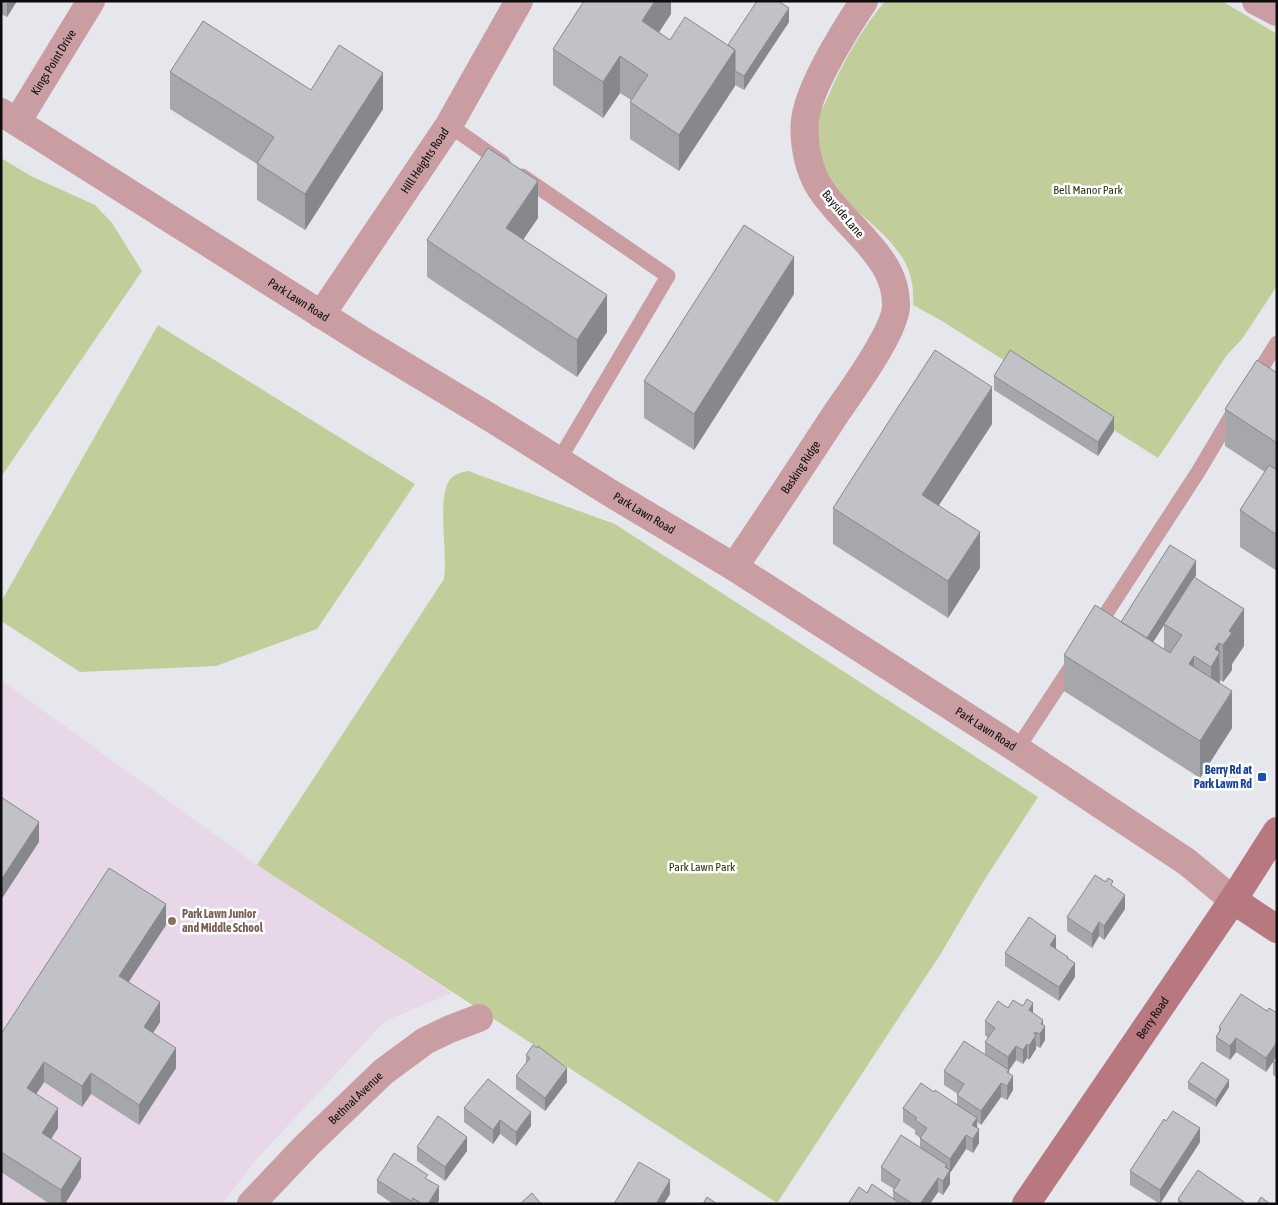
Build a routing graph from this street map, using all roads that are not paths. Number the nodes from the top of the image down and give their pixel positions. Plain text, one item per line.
1 (91, 1) edge
2 (519, 1) edge
3 (864, 1) edge
4 (1256, 1) edge
5 (1277, 12) edge
6 (9, 117) edge
7 (449, 125) junction
8 (321, 315) junction
9 (1277, 343) edge
10 (867, 367) joint
11 (559, 460) junction
12 (734, 567) junction
13 (1017, 749) junction
14 (1277, 831) edge
15 (1233, 900) junction
16 (1277, 928) edge
17 (479, 1018) dead end
18 (1031, 1202) edge
19 (252, 1204) edge

1 - 6 street, Kings Point Drive
2 - 7 street, Hill Heights Road
3 - 10 street, Bayside Lane
4 - 5 street
6 - 8 street, Park Lawn Road
7 - 8 street, Hill Heights Road
7 - 11 lane
8 - 11 street, Park Lawn Road
9 - 13 lane
10 - 12 street, Basking Ridge
11 - 12 street, Park Lawn Road
12 - 13 street, Park Lawn Road
13 - 15 street, Park Lawn Road
14 - 15 street, Berry Road
15 - 16 street, Park Lawn Road
15 - 18 street, Berry Road
17 - 19 street, Bethnal Avenue

